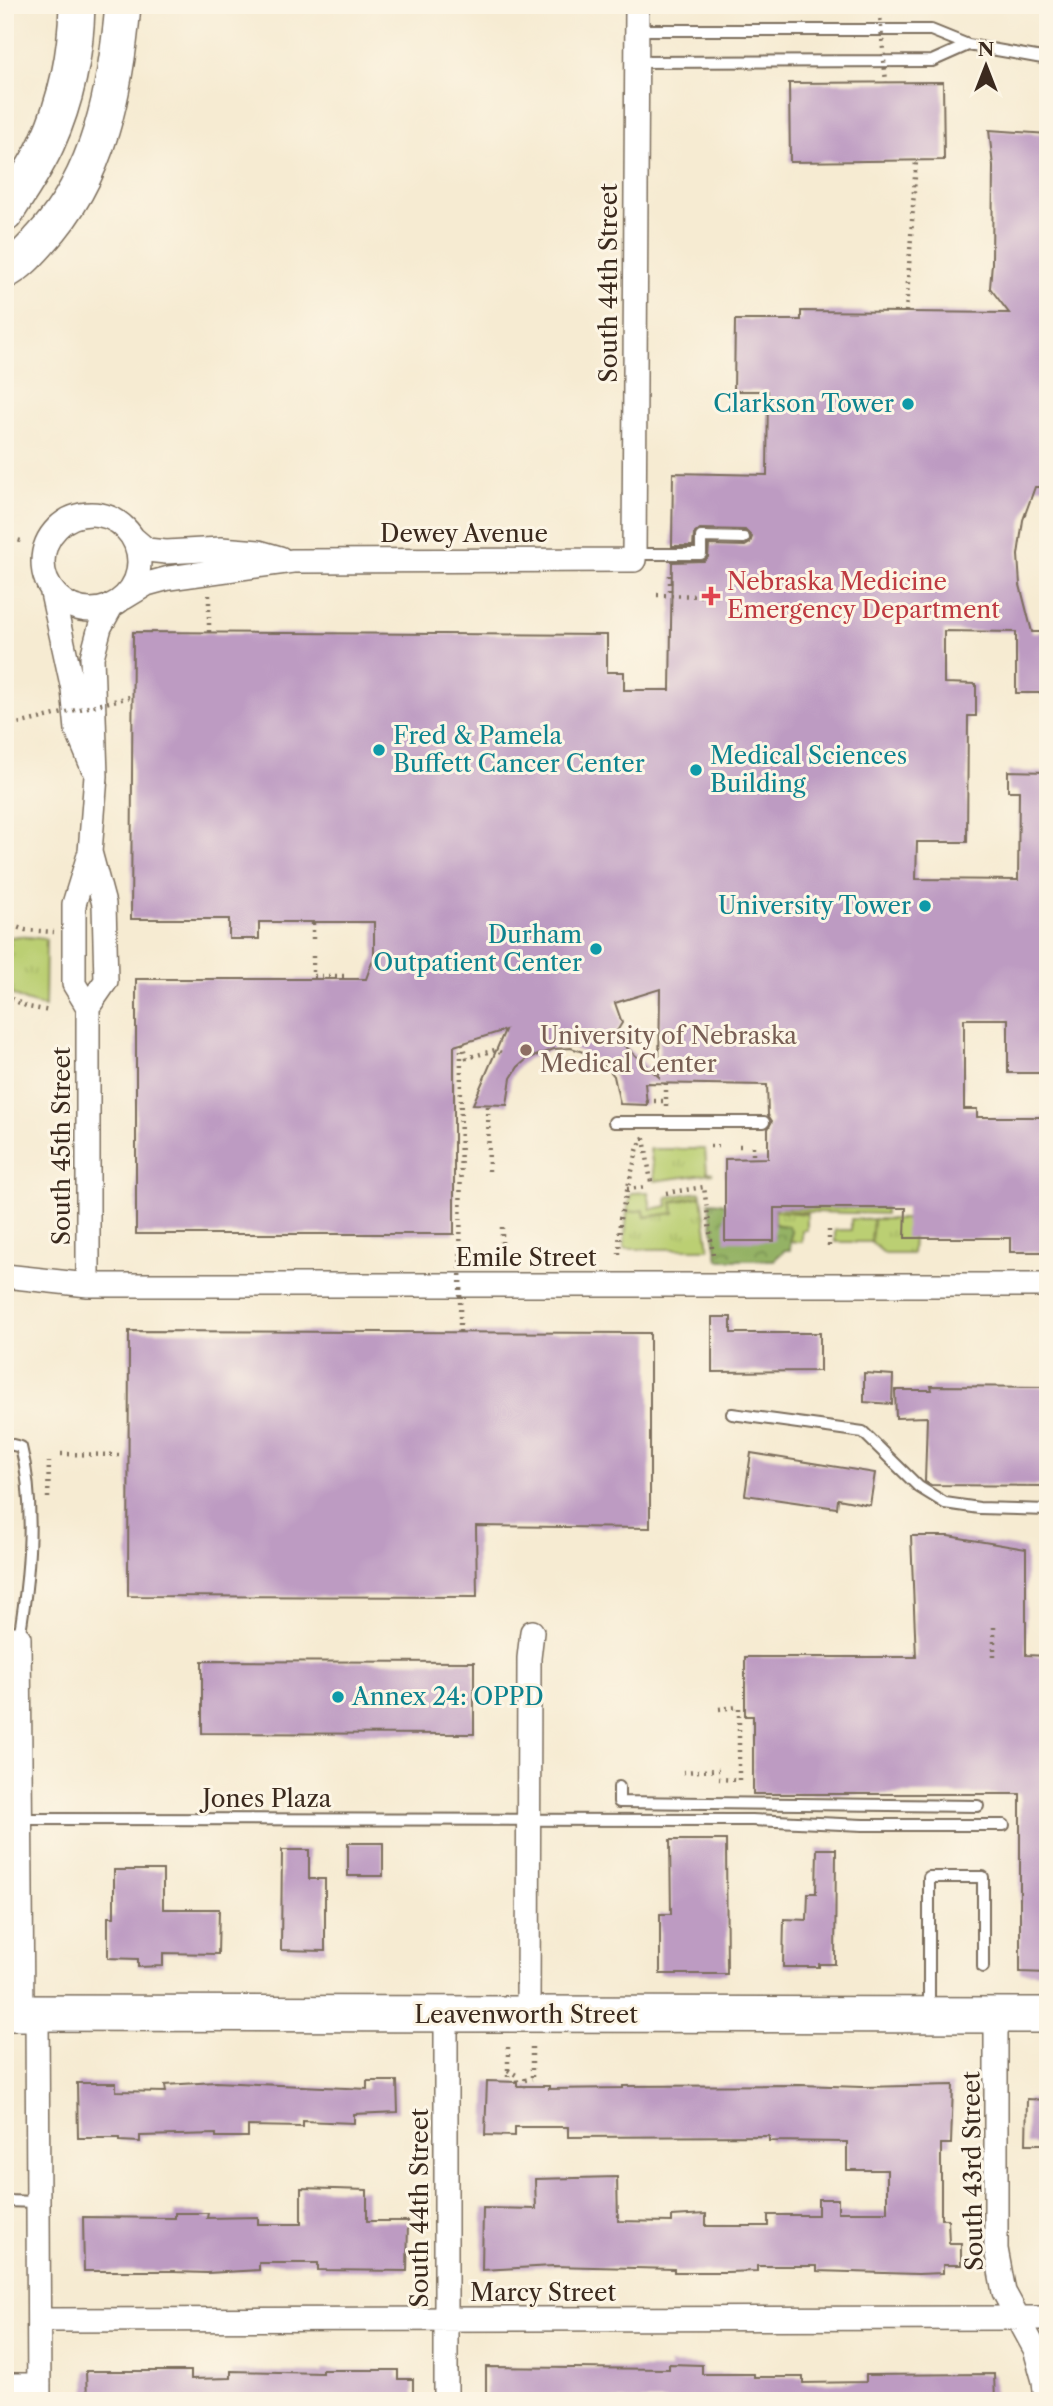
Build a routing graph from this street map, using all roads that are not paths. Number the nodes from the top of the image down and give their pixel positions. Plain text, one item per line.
1 (77, 5) edge
2 (123, 5) edge
3 (636, 5) edge
4 (636, 30) junction
5 (968, 44) junction
6 (1048, 58) edge
7 (636, 62) junction
8 (5, 214) edge
9 (5, 271) edge
10 (133, 538) junction
11 (744, 538) dead end
12 (634, 557) junction
13 (293, 561) junction
14 (52, 593) junction
15 (118, 602) junction
16 (96, 776) junction
17 (90, 852) junction
18 (88, 1007) junction
19 (614, 1122) dead end
20 (764, 1122) dead end
21 (5, 1276) edge
22 (88, 1285) junction
23 (1048, 1285) edge
24 (732, 1414) dead end
25 (5, 1443) edge
26 (1048, 1510) edge
27 (531, 1632) dead end
28 (12, 1638) edge
29 (619, 1787) dead end
30 (978, 1806) dead end
31 (13, 1819) edge
32 (529, 1820) junction
33 (1004, 1825) dead end
34 (983, 1967) dead end
35 (21, 2013) edge
36 (446, 2015) junction
37 (929, 2015) junction
38 (996, 2015) junction
39 (1048, 2015) edge
40 (530, 2031) junction
41 (5, 2201) edge
42 (38, 2202) junction
43 (1019, 2318) junction
44 (1048, 2318) edge
45 (39, 2320) junction
46 (446, 2320) junction
47 (5, 2385) edge
48 (39, 2393) edge
49 (446, 2401) edge
50 (1046, 2401) edge

1 - 8 main road
2 - 9 main road
3 - 4 street, South 44th Street
4 - 5 lane
4 - 7 street, South 44th Street
5 - 6 lane
5 - 7 lane
7 - 12 street, South 44th Street
10 - 13 street, Dewey Avenue
10 - 14 street, South 45th Street
10 - 15 street, South 45th Street
11 - 12 lane
12 - 13 street, Dewey Avenue
13 - 15 street, Dewey Avenue
14 - 15 street
14 - 16 street, South 45th Street
15 - 16 street, South 45th Street
16 - 17 street, South 45th Street
17 - 18 street, South 45th Street
17 - 18 street, South 45th Street
18 - 22 street, South 45th Street
19 - 20 lane
21 - 22 street, Emile Street
22 - 23 street, Emile Street
24 - 26 lane
25 - 28 lane
27 - 32 street
28 - 31 street
29 - 30 lane
31 - 32 lane, Jones Plaza
31 - 35 street
32 - 33 lane, Jones Plaza
32 - 40 street
34 - 37 lane
35 - 36 main road, Leavenworth Street
35 - 42 street
36 - 40 main road, Leavenworth Street
36 - 46 street, South 44th Street
37 - 38 main road, Leavenworth Street
37 - 40 main road, Leavenworth Street
38 - 39 main road, Leavenworth Street
38 - 43 street, South 43rd Street
41 - 42 lane
42 - 45 street
43 - 44 street, Marcy Street
43 - 46 street, Marcy Street
43 - 50 street, South 43rd Street
45 - 46 street, Marcy Street
45 - 48 street
46 - 49 street, South 44th Street
47 - 48 street

